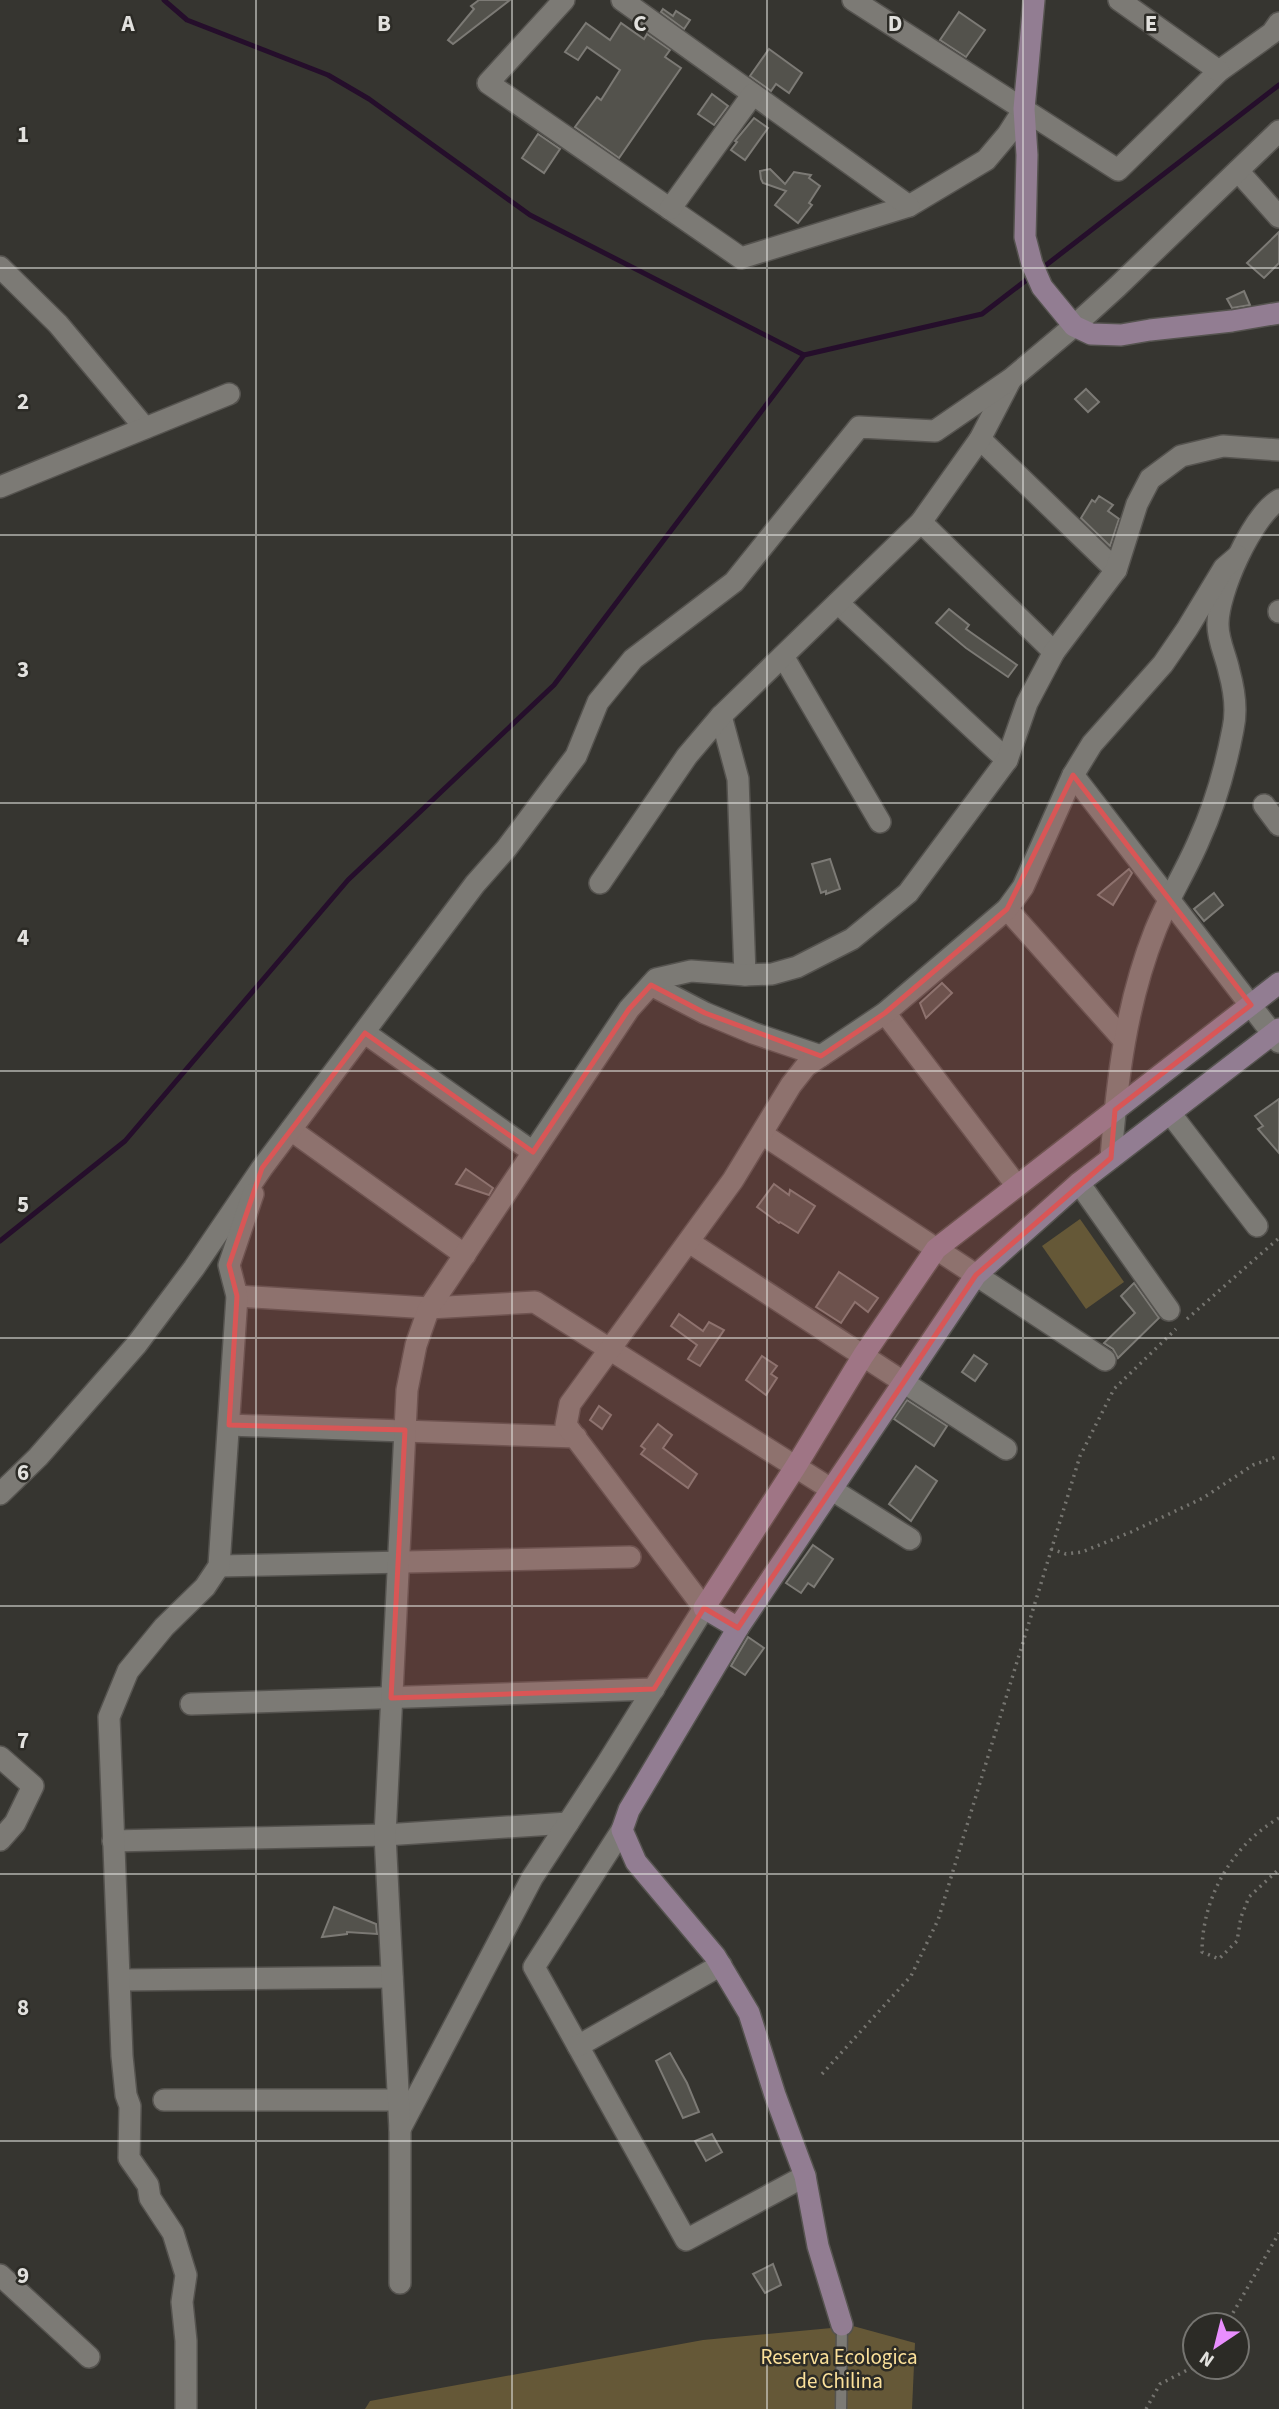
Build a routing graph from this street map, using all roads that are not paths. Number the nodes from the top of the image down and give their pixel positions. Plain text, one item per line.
1 (564, 0) edge
2 (622, 0) edge
3 (853, 0) edge
4 (1034, 0) edge
5 (1119, 0) edge
6 (1279, 23) edge
7 (1219, 71) junction
8 (753, 94) junction
9 (1024, 109) junction
10 (1279, 131) edge
11 (1238, 171) junction
12 (909, 206) junction
13 (670, 209) junction
14 (1279, 217) edge
15 (0, 267) edge
16 (1279, 313) edge
17 (1074, 326) junction
18 (1011, 379) junction
19 (229, 394) dead end
20 (145, 428) junction
21 (980, 439) junction
22 (1279, 450) edge
23 (0, 487) edge
24 (1279, 500) edge
25 (921, 522) junction
26 (1238, 556) junction
27 (1116, 570) junction
28 (838, 603) junction
29 (1054, 652) junction
30 (783, 656) junction
31 (721, 716) junction
32 (1007, 760) junction
33 (1073, 775) junction
34 (1264, 805) dead end
35 (880, 822) dead end
36 (1279, 825) edge
37 (600, 883) dead end
38 (1170, 901) junction
39 (1007, 909) junction
40 (745, 975) junction
41 (1279, 983) edge
42 (651, 985) junction
43 (1251, 1005) junction
44 (885, 1013) junction
45 (365, 1033) junction
46 (1277, 1035) edge
47 (1123, 1039) junction
48 (821, 1056) junction
49 (1115, 1110) junction
50 (1170, 1113) junction
51 (291, 1130) junction
52 (762, 1134) junction
53 (533, 1152) junction
54 (1111, 1158) junction
55 (262, 1168) junction
56 (1079, 1183) junction
57 (1017, 1186) junction
58 (1257, 1226) dead end
59 (689, 1242) junction
60 (936, 1249) junction
61 (465, 1255) junction
62 (976, 1275) junction
63 (237, 1296) junction
64 (429, 1308) junction
65 (1169, 1310) dead end
66 (609, 1349) junction
67 (863, 1356) junction
68 (1105, 1360) dead end
69 (904, 1382) junction
70 (229, 1425) junction
71 (405, 1430) junction
72 (576, 1437) junction
73 (1006, 1448) dead end
74 (796, 1466) junction
75 (831, 1489) junction
76 (0, 1494) edge
77 (910, 1539) dead end
78 (630, 1557) dead end
79 (398, 1562) junction
80 (219, 1566) junction
81 (704, 1608) junction
82 (738, 1629) junction
83 (654, 1689) junction
84 (391, 1698) junction
85 (191, 1704) dead end
86 (0, 1757) edge
87 (568, 1823) junction
88 (622, 1830) junction
89 (385, 1835) junction
90 (0, 1840) edge
91 (113, 1841) junction
92 (721, 1965) junction
93 (392, 1977) junction
94 (120, 1980) junction
95 (578, 2046) junction
96 (164, 2100) dead end
97 (398, 2100) junction
98 (400, 2130) junction
99 (805, 2176) junction
100 (0, 2276) edge
101 (400, 2283) dead end
102 (842, 2325) joint
103 (89, 2357) dead end
104 (186, 2409) edge
105 (841, 2409) edge

1 - 13 street
2 - 8 street
3 - 9 street
4 - 9 street
5 - 7 street
6 - 7 street
7 - 9 street
8 - 12 street
8 - 13 street
9 - 12 street
9 - 17 street
10 - 11 street
11 - 14 street
11 - 17 street
12 - 13 street
15 - 20 street
16 - 17 street
17 - 18 street
18 - 21 street
18 - 45 street
19 - 20 street
20 - 23 street
21 - 25 street
21 - 27 street
22 - 27 street
24 - 26 street
25 - 28 street
25 - 29 street
26 - 33 street
26 - 38 street
27 - 29 street
28 - 30 street
28 - 32 street
29 - 32 street
30 - 31 street
30 - 35 street
31 - 37 street
31 - 40 street
32 - 40 street
33 - 38 street
33 - 39 street
34 - 36 street
38 - 43 street
38 - 47 street
39 - 44 street
39 - 47 street
40 - 42 street
41 - 43 street
42 - 48 street
42 - 53 street
43 - 46 street
43 - 49 street
44 - 48 street
44 - 57 street
45 - 51 street
45 - 53 street
46 - 50 street
47 - 49 street
48 - 52 street
49 - 54 street
49 - 57 street
50 - 54 street
50 - 58 street
51 - 55 street
51 - 61 street
52 - 59 street
52 - 60 street
53 - 61 street
54 - 56 street
55 - 63 street
55 - 76 street
56 - 62 street
56 - 65 street
57 - 60 street
59 - 66 street
59 - 67 street
60 - 62 street
60 - 67 street
61 - 64 street
62 - 68 street
62 - 69 street
63 - 64 street
63 - 70 street
64 - 66 street
64 - 71 street
66 - 72 street
66 - 74 street
67 - 69 street
67 - 74 street
69 - 73 street
69 - 75 street
70 - 71 street
70 - 80 street
71 - 72 street
71 - 79 street
72 - 81 street
74 - 75 street
74 - 81 street
75 - 77 street
75 - 82 street
78 - 79 street
79 - 80 street
79 - 84 street
80 - 91 street
81 - 82 street
81 - 83 street
82 - 88 street
83 - 84 street
83 - 87 street
84 - 85 street
84 - 89 street
86 - 90 street
87 - 89 street
87 - 98 street
88 - 92 street
88 - 95 street
89 - 91 street
89 - 93 street
91 - 94 street
92 - 95 street
92 - 99 street
93 - 94 street
93 - 97 street
94 - 104 street
95 - 99 street
96 - 97 street
97 - 98 street
98 - 101 street
99 - 102 street
100 - 103 street
102 - 105 lane

